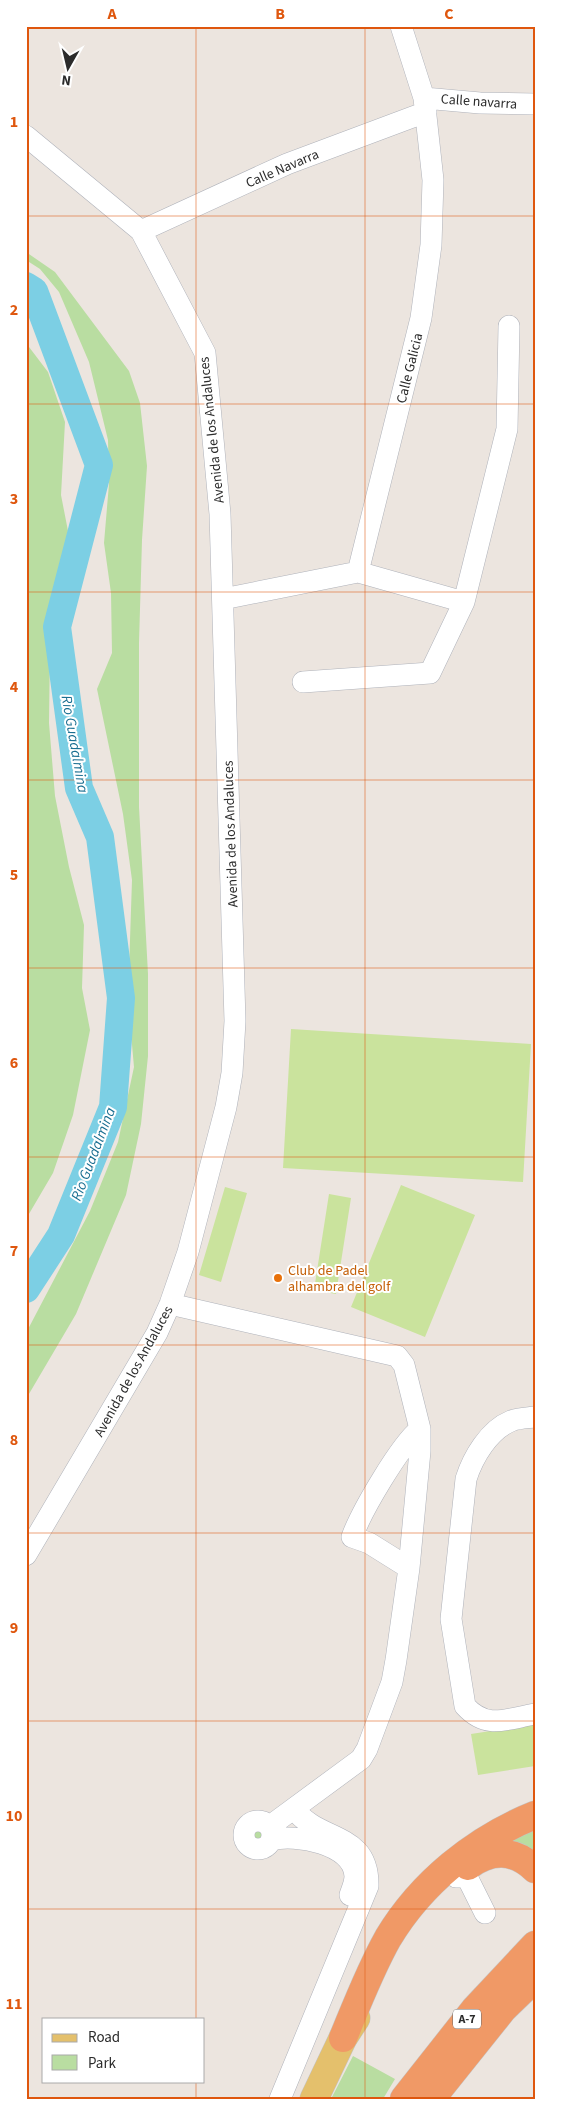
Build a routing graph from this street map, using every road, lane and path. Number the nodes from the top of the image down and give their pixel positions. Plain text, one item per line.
1 (401, 26) edge
2 (535, 104) edge
3 (425, 105) junction
4 (26, 136) edge
5 (141, 231) junction
6 (509, 326) dead end
7 (358, 572) junction
8 (223, 599) junction
9 (464, 602) junction
10 (303, 682) dead end
11 (170, 1304) junction
12 (535, 1417) edge
13 (420, 1429) junction
14 (26, 1555) edge
15 (409, 1568) junction
16 (535, 1714) edge
17 (535, 1801) edge
18 (294, 1809) junction
19 (535, 1815) edge
20 (535, 1869) edge
21 (456, 1877) junction
22 (485, 1913) dead end
23 (389, 1937) junction
24 (532, 1953) edge
25 (366, 2003) junction
26 (343, 2038) junction
27 (266, 2099) edge
28 (280, 2099) edge
29 (314, 2099) edge
30 (404, 2099) edge
31 (431, 2099) edge

1 - 3 street, Calle Galicia
2 - 3 street, Calle navarra
3 - 5 street, Calle Navarra
3 - 7 street, Calle Galicia
4 - 5 street, Avenida de los Andaluces
5 - 8 street, Avenida de los Andaluces
6 - 9 street
7 - 8 street
7 - 9 street
8 - 11 street, Avenida de los Andaluces
9 - 10 street
11 - 13 street
11 - 14 street, Avenida de los Andaluces
12 - 16 street
13 - 15 street
13 - 15 street
15 - 18 street
17 - 23 main road
18 - 27 street
18 - 28 street
19 - 23 highway
20 - 21 highway
21 - 22 street
21 - 25 highway
23 - 25 main road
23 - 26 highway
24 - 30 highway, A-7
24 - 31 highway, A-7
25 - 26 main road
26 - 29 main road

